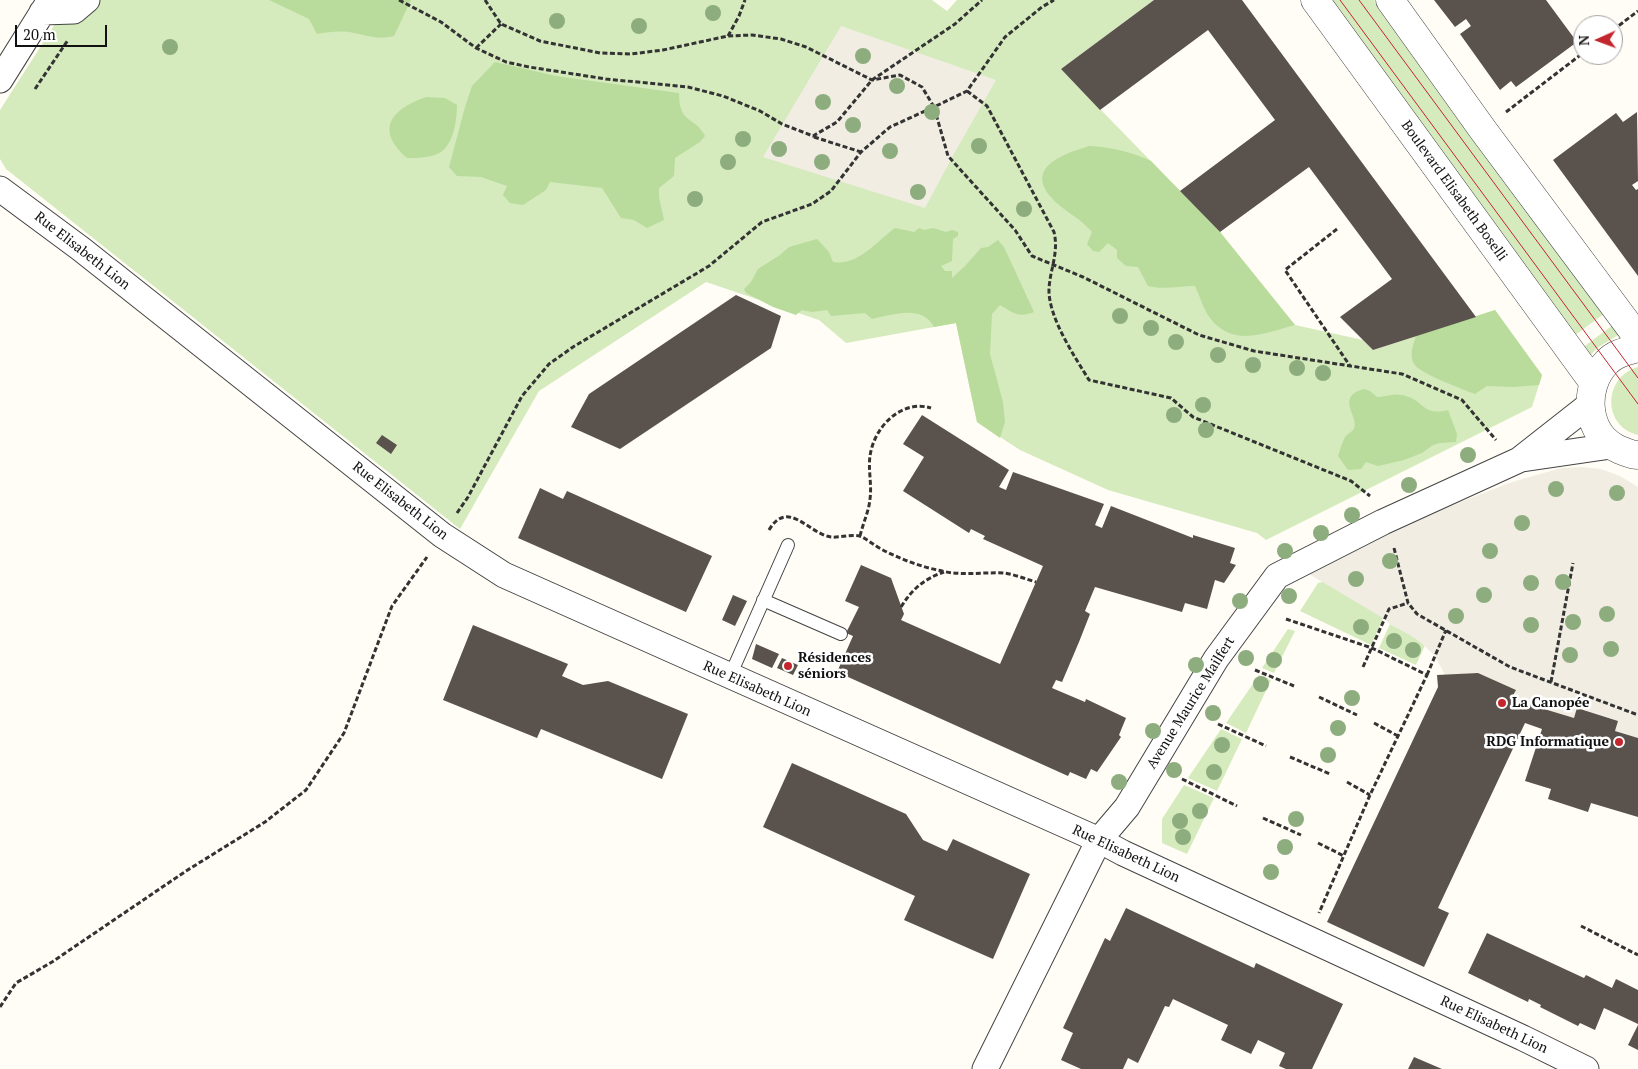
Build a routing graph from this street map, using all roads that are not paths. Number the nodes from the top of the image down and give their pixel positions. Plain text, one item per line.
1 (86, 0) edge
2 (1315, 0) edge
3 (1390, 0) edge
4 (46, 6) edge
5 (0, 80) edge
6 (0, 189) edge
7 (1638, 338) edge
8 (1638, 348) edge
9 (1591, 393) junction
10 (1510, 452) junction
11 (1630, 454) edge
12 (788, 545) dead end
13 (763, 600) junction
14 (841, 634) dead end
15 (730, 676) junction
16 (1099, 840) junction
17 (985, 1069) edge
18 (1586, 1069) edge

1 - 4 street
2 - 9 street, Boulevard Elisabeth Boselli
3 - 7 street
4 - 5 street
6 - 15 street, Rue Elisabeth Lion
8 - 9 street
9 - 10 street, Avenue Maurice Mailfert
9 - 11 street, Boulevard Elisabeth Boselli
10 - 11 street, Avenue Maurice Mailfert
10 - 16 street, Avenue Maurice Mailfert
12 - 13 lane
13 - 14 lane
13 - 15 lane
15 - 16 street, Rue Elisabeth Lion
16 - 17 street, Avenue Maurice Mailfert
16 - 18 street, Rue Elisabeth Lion

